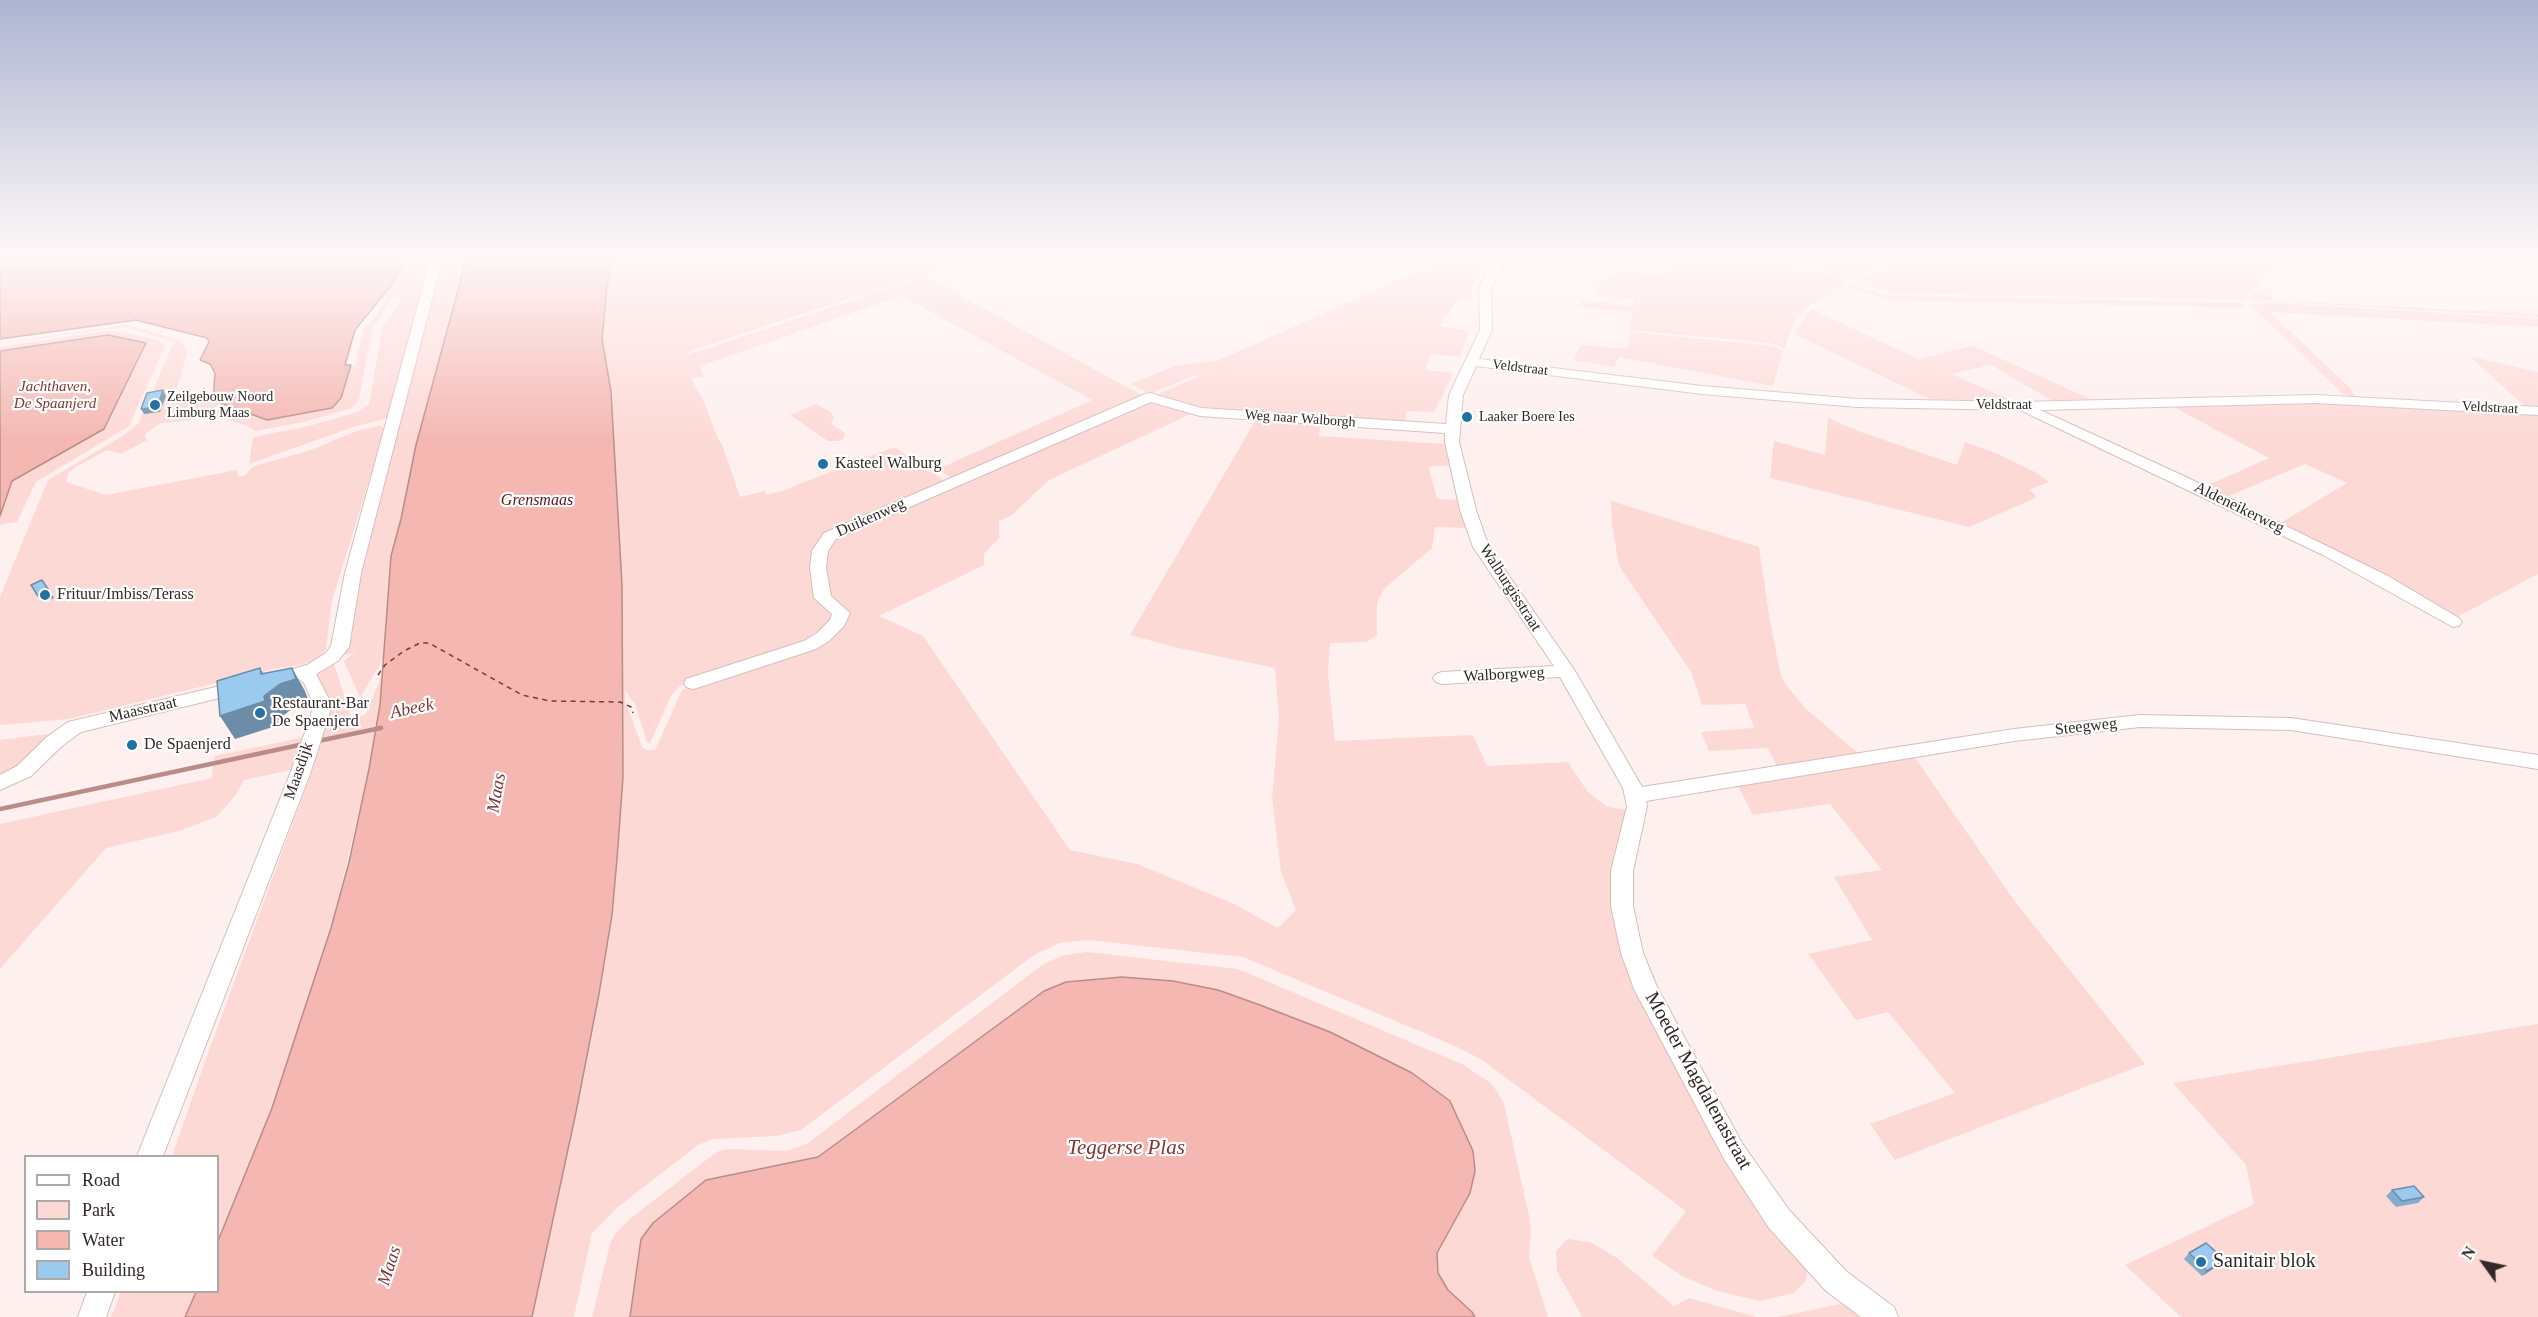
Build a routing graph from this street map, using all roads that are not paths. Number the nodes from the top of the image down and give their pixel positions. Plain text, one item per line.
1 (421, 318) edge
2 (1486, 318) edge
3 (1472, 362) junction
4 (1150, 397) joint
5 (2020, 406) junction
6 (2538, 411) edge
7 (1452, 429) junction
8 (2453, 622) dead end
9 (1566, 671) junction
10 (303, 674) junction
11 (1442, 678) dead end
12 (693, 683) dead end
13 (2538, 762) edge
14 (0, 783) edge
15 (1635, 795) junction
16 (150, 1155) edge
17 (101, 1293) edge
18 (92, 1317) edge
19 (1884, 1317) edge

1 - 10 street
2 - 3 street, Walburgisstraat
3 - 5 street, Veldstraat
3 - 7 street, Walburgisstraat
4 - 7 street, Weg naar Walborgh
4 - 12 street, Duikenweg
5 - 6 street, Veldstraat
5 - 8 street, Aldeneikerweg
7 - 9 street, Walburgisstraat
9 - 11 street, Walborgweg
9 - 15 street, Walburgisstraat
10 - 14 street, Maasstraat
10 - 16 street, Maasdijk
13 - 15 street, Steegweg
15 - 19 street, Moeder Magdalenastraat
17 - 18 street

